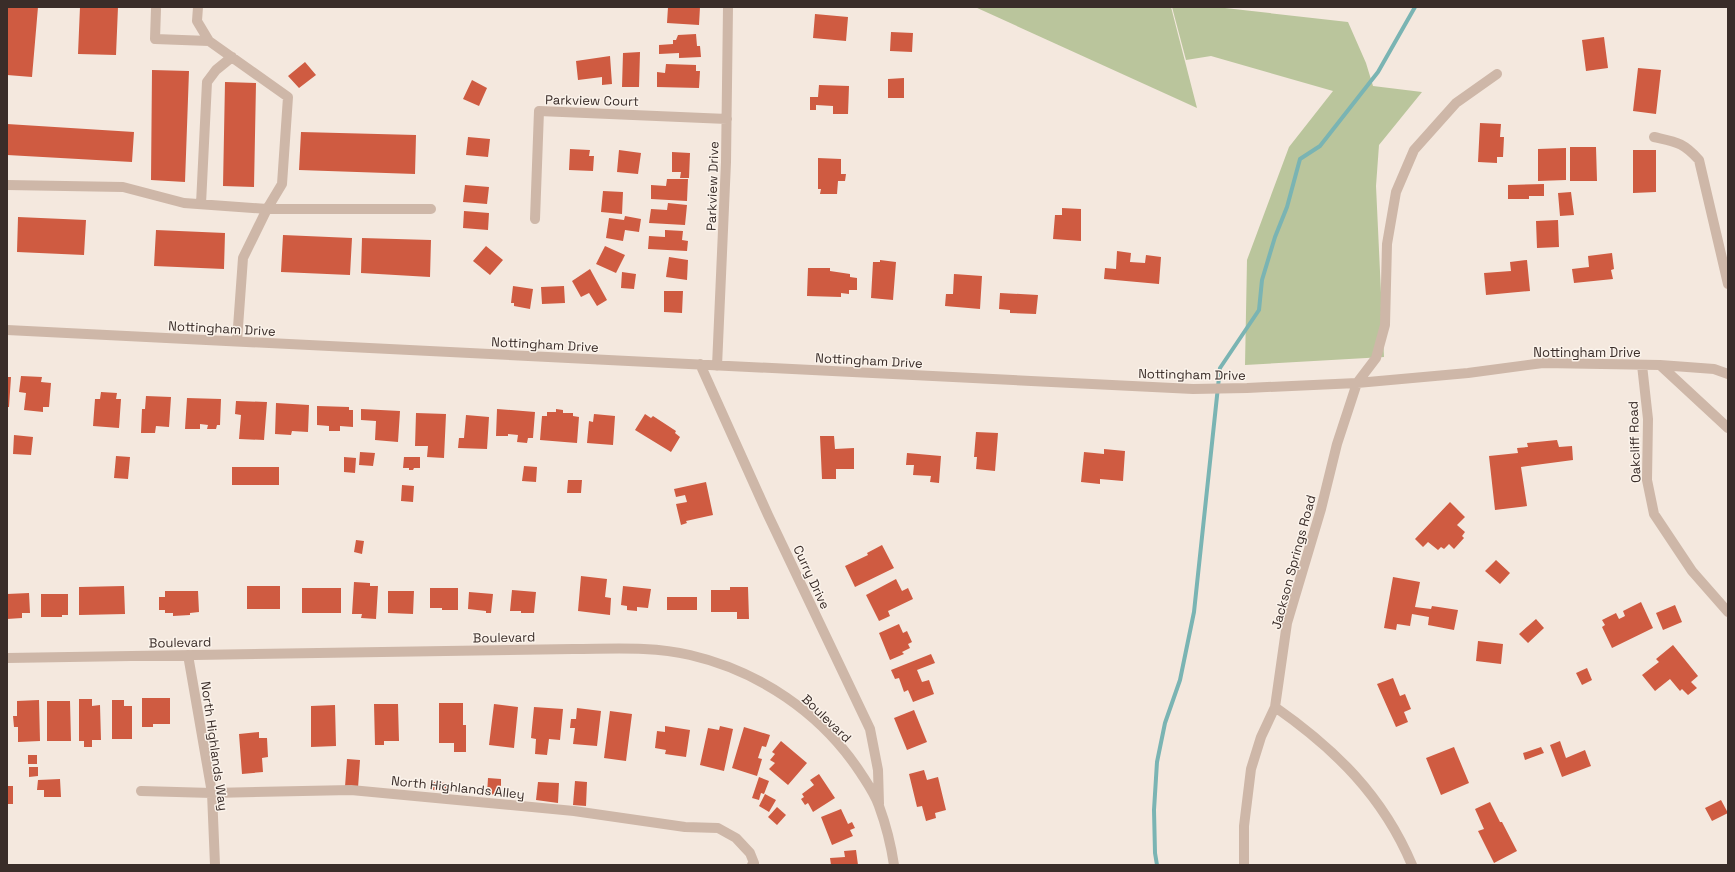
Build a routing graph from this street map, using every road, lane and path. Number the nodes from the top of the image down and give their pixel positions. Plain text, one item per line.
1 (198, 7) edge
2 (728, 7) edge
3 (156, 9) dead end
4 (209, 41) junction
5 (232, 57) junction
6 (1497, 74) dead end
7 (727, 119) junction
8 (1654, 137) dead end
9 (7, 185) edge
10 (201, 204) junction
11 (267, 209) junction
12 (431, 209) dead end
13 (535, 219) dead end
14 (1728, 284) edge
15 (7, 330) edge
16 (237, 341) junction
17 (700, 364) junction
18 (1642, 365) junction
19 (1660, 365) junction
20 (717, 366) junction
21 (1728, 374) edge
22 (1357, 383) junction
23 (1728, 428) edge
24 (1728, 612) edge
25 (188, 655) junction
26 (7, 658) edge
27 (1275, 707) junction
28 (141, 791) dead end
29 (212, 793) junction
30 (879, 805) junction
31 (215, 865) edge
32 (752, 865) edge
33 (894, 865) edge
34 (1244, 865) edge
35 (1412, 865) edge

1 - 4 street
2 - 7 street, Parkview Drive
3 - 4 street
4 - 5 street
5 - 10 street
5 - 11 street
6 - 22 street, Jackson Springs Road
7 - 13 street, Parkview Court
7 - 20 street, Parkview Drive
8 - 14 street
9 - 10 street
10 - 11 street
11 - 12 street
11 - 16 street
15 - 16 street, Nottingham Drive
16 - 17 street, Nottingham Drive
17 - 20 street, Nottingham Drive
17 - 30 street, Curry Drive
18 - 19 street, Nottingham Drive
18 - 22 street, Nottingham Drive
18 - 24 street, Oakcliff Road
19 - 21 street, Nottingham Drive
19 - 23 street
20 - 22 street, Nottingham Drive
22 - 27 street, Jackson Springs Road
25 - 26 street, Boulevard
25 - 29 street, North Highlands Way
25 - 30 street, Boulevard
27 - 34 street, Jackson Springs Road
27 - 35 street
28 - 29 street, North Highlands Alley
29 - 31 street, North Highlands Way
29 - 32 street, North Highlands Alley
30 - 33 street, Boulevard

